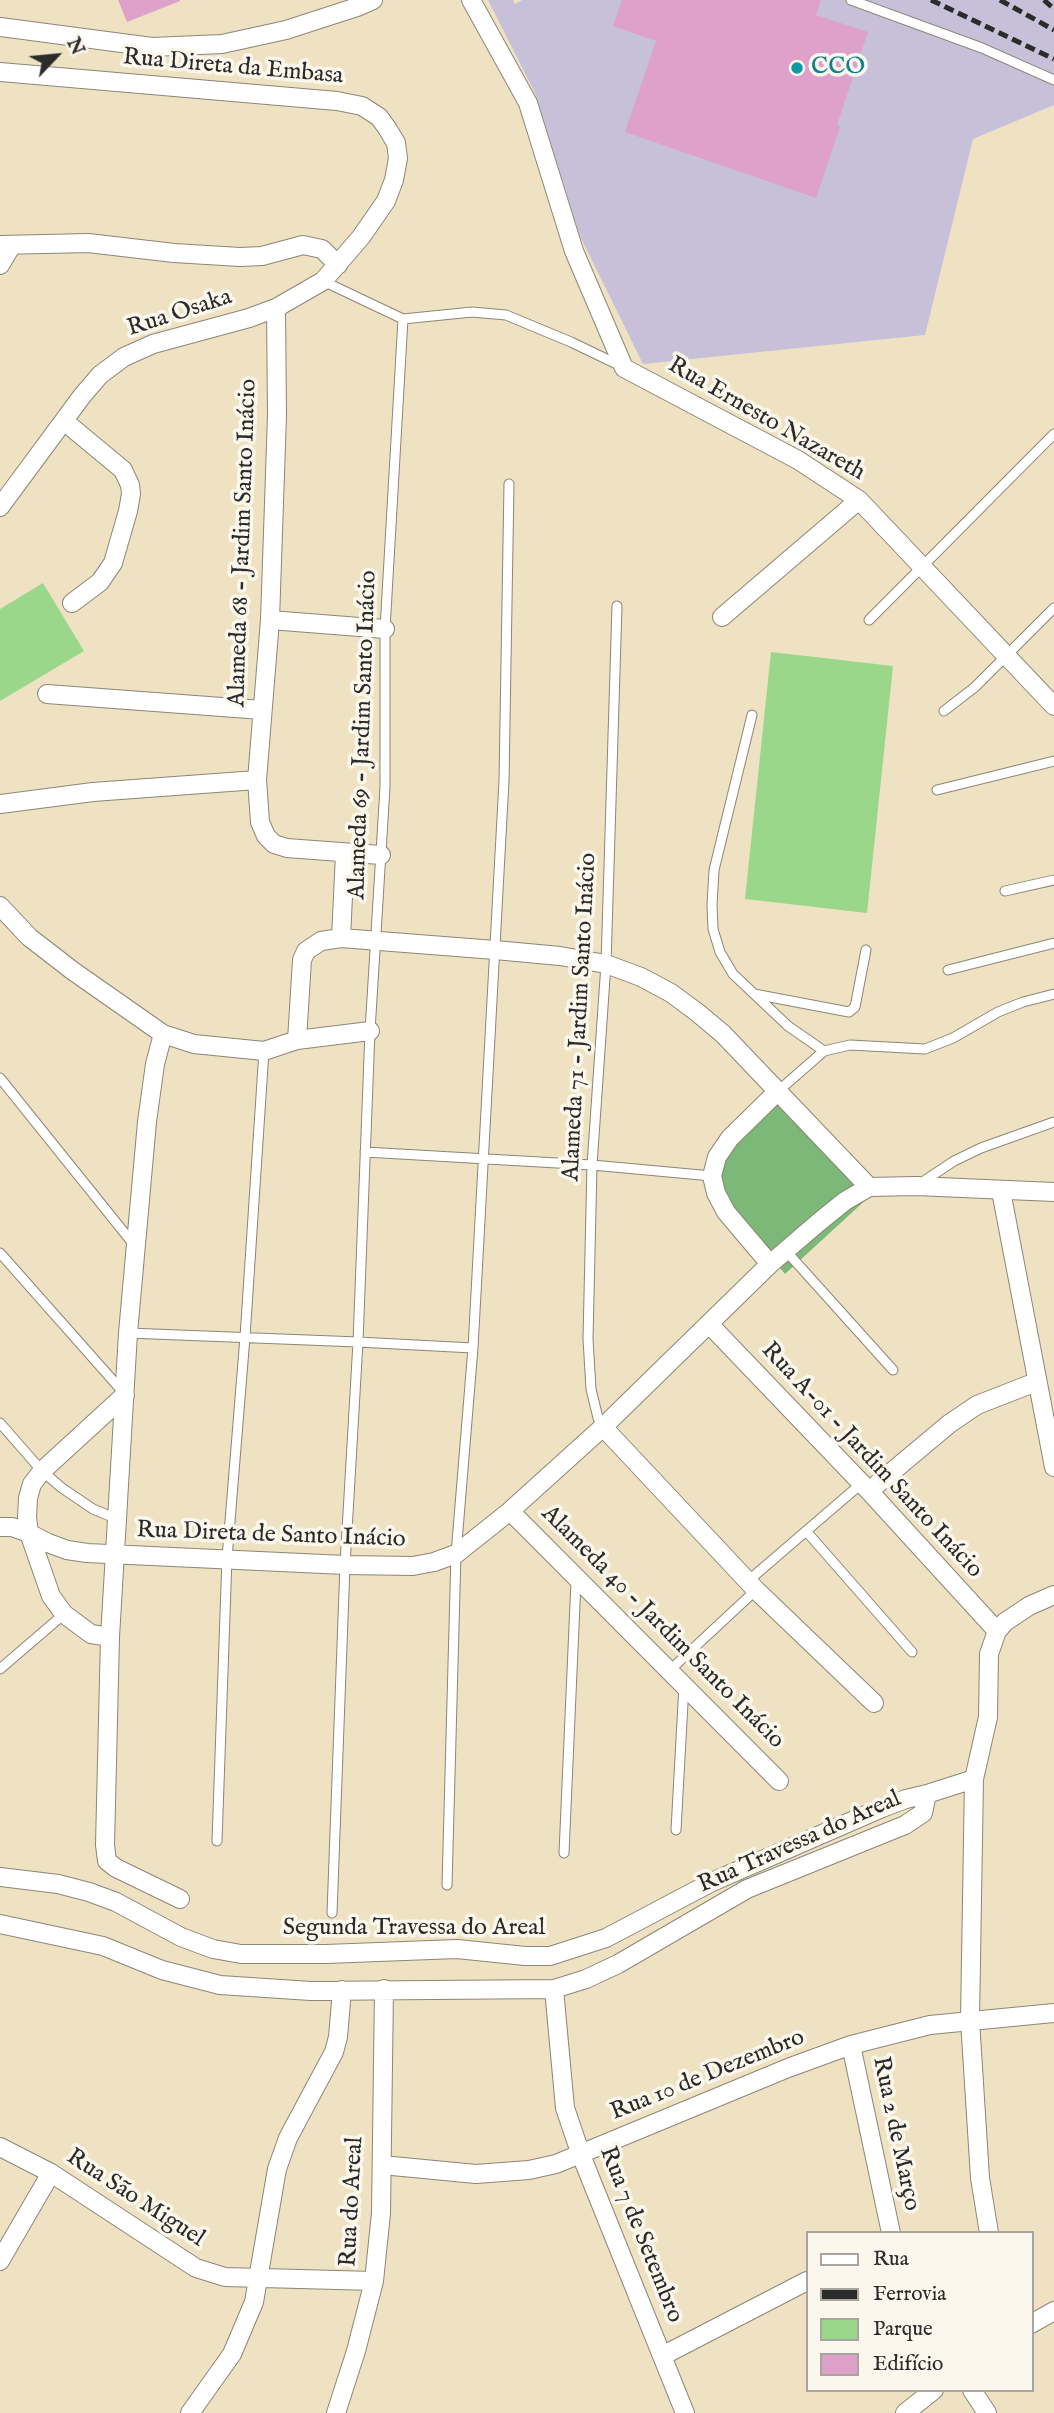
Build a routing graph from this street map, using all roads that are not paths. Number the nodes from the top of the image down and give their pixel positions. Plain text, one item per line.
1 (373, 0) edge
2 (471, 0) edge
3 (851, 0) edge
4 (0, 27) edge
5 (0, 72) edge
6 (1054, 80) edge
7 (6, 245) edge
8 (0, 265) edge
9 (338, 265) junction
10 (323, 281) junction
11 (275, 308) junction
12 (403, 319) junction
13 (624, 368) junction
14 (64, 422) junction
15 (1054, 434) edge
16 (509, 484) dead end
17 (859, 500) junction
18 (0, 507) edge
19 (923, 565) junction
20 (72, 603) dead end
21 (617, 606) dead end
22 (1054, 608) edge
23 (722, 617) dead end
24 (270, 620) junction
25 (869, 620) dead end
26 (385, 629) junction
27 (1007, 655) junction
28 (47, 694) dead end
29 (1054, 706) edge
30 (262, 710) junction
31 (944, 711) dead end
32 (752, 715) dead end
33 (1054, 761) edge
34 (257, 780) junction
35 (937, 790) dead end
36 (0, 804) edge
37 (345, 854) junction
38 (381, 855) junction
39 (1054, 880) edge
40 (1005, 891) dead end
41 (0, 906) edge
42 (341, 938) junction
43 (375, 942) junction
44 (1054, 943) edge
45 (495, 950) junction
46 (866, 950) dead end
47 (606, 964) junction
48 (948, 970) dead end
49 (752, 994) junction
50 (1054, 994) edge
51 (370, 1031) junction
52 (163, 1034) junction
53 (297, 1041) junction
54 (264, 1051) junction
55 (824, 1051) junction
56 (0, 1078) edge
57 (777, 1092) junction
58 (1054, 1122) edge
59 (365, 1152) junction
60 (483, 1160) junction
61 (592, 1165) junction
62 (712, 1176) junction
63 (869, 1186) junction
64 (916, 1186) junction
65 (1001, 1191) junction
66 (1054, 1192) edge
67 (136, 1247) junction
68 (786, 1251) junction
69 (0, 1253) edge
70 (771, 1264) junction
71 (709, 1324) junction
72 (128, 1334) junction
73 (245, 1337) junction
74 (358, 1342) junction
75 (473, 1348) junction
76 (893, 1370) dead end
77 (1036, 1382) junction
78 (125, 1395) junction
79 (0, 1423) edge
80 (603, 1427) junction
81 (1054, 1467) edge
82 (42, 1471) junction
83 (866, 1487) junction
84 (510, 1511) junction
85 (117, 1519) junction
86 (0, 1527) edge
87 (806, 1531) junction
88 (29, 1533) junction
89 (115, 1554) junction
90 (456, 1554) junction
91 (228, 1558) junction
92 (345, 1565) junction
93 (577, 1576) junction
94 (752, 1586) junction
95 (1054, 1595) edge
96 (64, 1614) junction
97 (997, 1631) junction
98 (110, 1637) junction
99 (912, 1652) dead end
100 (0, 1668) edge
101 (670, 1670) junction
102 (684, 1683) junction
103 (874, 1703) dead end
104 (974, 1779) junction
105 (779, 1781) dead end
106 (927, 1794) junction
107 (676, 1830) dead end
108 (217, 1841) dead end
109 (564, 1853) dead end
110 (0, 1877) edge
111 (447, 1885) dead end
112 (180, 1899) dead end
113 (332, 1913) dead end
114 (0, 1924) edge
115 (384, 1989) junction
116 (554, 1989) junction
117 (342, 1990) junction
118 (1054, 2013) edge
119 (970, 2020) junction
120 (851, 2045) junction
121 (0, 2147) edge
122 (581, 2155) junction
123 (382, 2165) junction
124 (51, 2173) junction
125 (891, 2231) edge
126 (989, 2231) edge
127 (0, 2262) edge
128 (259, 2277) junction
129 (374, 2281) junction
130 (806, 2282) edge
131 (1054, 2311) edge
132 (1033, 2323) edge
133 (662, 2356) junction
134 (931, 2392) edge
135 (973, 2392) edge
136 (341, 2411) edge
137 (190, 2413) edge
138 (685, 2413) edge
139 (905, 2413) edge
140 (987, 2413) edge

1 - 4 street
2 - 13 street
3 - 6 lane
5 - 9 street, Rua Direta da Embasa
7 - 8 street
7 - 9 street
9 - 10 street, Rua Direta da Embasa
10 - 11 street, Rua Direta da Embasa
10 - 12 lane
11 - 14 street, Rua Osaka
11 - 24 street, Alameda 68 - Jardim Santo Inácio
12 - 13 lane, Rua Ernesto Nazareth
12 - 26 lane, Alameda 69 - Jardim Santo Inácio
13 - 17 street, Rua Ernesto Nazareth
14 - 18 street, Rua Osaka
14 - 20 street
15 - 19 lane
16 - 45 lane
17 - 19 street, Rua Ernesto Nazareth
17 - 23 street
19 - 25 lane
19 - 27 street, Rua Ernesto Nazareth
21 - 47 lane, Alameda 71 - Jardim Santo Inácio
22 - 27 lane
24 - 26 street
24 - 30 street, Alameda 68 - Jardim Santo Inácio
26 - 38 lane, Alameda 69 - Jardim Santo Inácio
27 - 29 street, Rua Ernesto Nazareth
27 - 31 lane
28 - 30 street
30 - 34 street, Alameda 68 - Jardim Santo Inácio
32 - 49 lane
33 - 35 lane
34 - 36 street
34 - 37 street, Alameda 68 - Jardim Santo Inácio
37 - 38 street, Alameda 68 - Jardim Santo Inácio
37 - 42 street
38 - 43 lane, Alameda 69 - Jardim Santo Inácio
39 - 40 lane
41 - 52 street
42 - 43 street
42 - 53 street
43 - 45 street
43 - 51 lane, Alameda 69 - Jardim Santo Inácio
44 - 48 lane
45 - 47 street
45 - 60 lane
46 - 49 lane
47 - 57 street
47 - 61 lane, Alameda 71 - Jardim Santo Inácio
49 - 55 lane
50 - 55 lane
51 - 53 street
51 - 59 lane, Alameda 69 - Jardim Santo Inácio
52 - 54 street
52 - 67 street, Rua Direta de Santo Inácio
53 - 54 street
54 - 73 lane
55 - 57 lane
56 - 67 lane
57 - 62 street
57 - 63 street
58 - 64 lane
59 - 60 lane
59 - 74 lane, Alameda 69 - Jardim Santo Inácio
60 - 61 lane
60 - 75 lane
61 - 62 lane
61 - 80 lane, Alameda 71 - Jardim Santo Inácio
62 - 70 street
63 - 64 street
63 - 68 street, Rua Direta de Santo Inácio
64 - 65 street
65 - 66 street
65 - 77 street
67 - 72 street, Rua Direta de Santo Inácio
68 - 70 street, Rua Direta de Santo Inácio
68 - 76 lane
69 - 78 lane
70 - 71 street, Rua Direta de Santo Inácio
71 - 80 street, Rua Direta de Santo Inácio
71 - 83 street, Rua A-01 - Jardim Santo Inácio
72 - 73 lane
72 - 78 street, Rua Direta de Santo Inácio
73 - 74 lane
73 - 91 lane
74 - 75 lane
74 - 92 lane, Alameda 69 - Jardim Santo Inácio
75 - 90 lane
77 - 81 street
77 - 83 street
78 - 82 street
78 - 85 street, Rua Direta de Santo Inácio
79 - 82 lane
80 - 84 street, Rua Direta de Santo Inácio
80 - 94 street
82 - 85 lane
82 - 88 street
83 - 87 lane
83 - 97 street, Rua A-01 - Jardim Santo Inácio
84 - 90 street, Rua Direta de Santo Inácio
84 - 93 street, Alameda 40 - Jardim Santo Inácio
85 - 89 street, Rua Direta de Santo Inácio
86 - 88 street
87 - 94 lane
87 - 99 lane
88 - 89 street
88 - 96 street
89 - 91 street, Rua Direta de Santo Inácio
89 - 98 street
90 - 92 street, Rua Direta de Santo Inácio
90 - 111 lane
91 - 92 street, Rua Direta de Santo Inácio
91 - 108 lane
92 - 113 lane, Alameda 69 - Jardim Santo Inácio
93 - 101 street, Alameda 40 - Jardim Santo Inácio
93 - 109 lane
94 - 101 lane
94 - 103 street
95 - 97 street
96 - 98 street
96 - 100 lane
97 - 104 street
98 - 112 street
101 - 102 street, Alameda 40 - Jardim Santo Inácio
102 - 105 street, Alameda 40 - Jardim Santo Inácio
102 - 107 lane
104 - 106 street, Segunda Travessa do Areal
104 - 119 street
106 - 110 street, Segunda Travessa do Areal
106 - 116 street, Rua Travessa do Areal
114 - 117 street
115 - 116 street
115 - 117 street
115 - 123 street, Rua do Areal
116 - 122 street, Rua 7 de Setembro
117 - 128 street
118 - 119 street, Rua 10 de Dezembro
119 - 120 street, Rua 10 de Dezembro
119 - 126 street
120 - 122 street, Rua 10 de Dezembro
120 - 125 street, Rua 2 de Março
121 - 124 street, Rua São Miguel
122 - 123 street, Rua 10 de Dezembro
122 - 133 street, Rua 7 de Setembro
123 - 129 street, Rua do Areal
124 - 127 street
124 - 128 street, Rua São Miguel
128 - 129 street, Rua São Miguel
128 - 137 street
129 - 136 street, Rua do Areal
130 - 133 street
131 - 132 street
133 - 138 street, Rua 7 de Setembro
134 - 139 street
135 - 140 street

